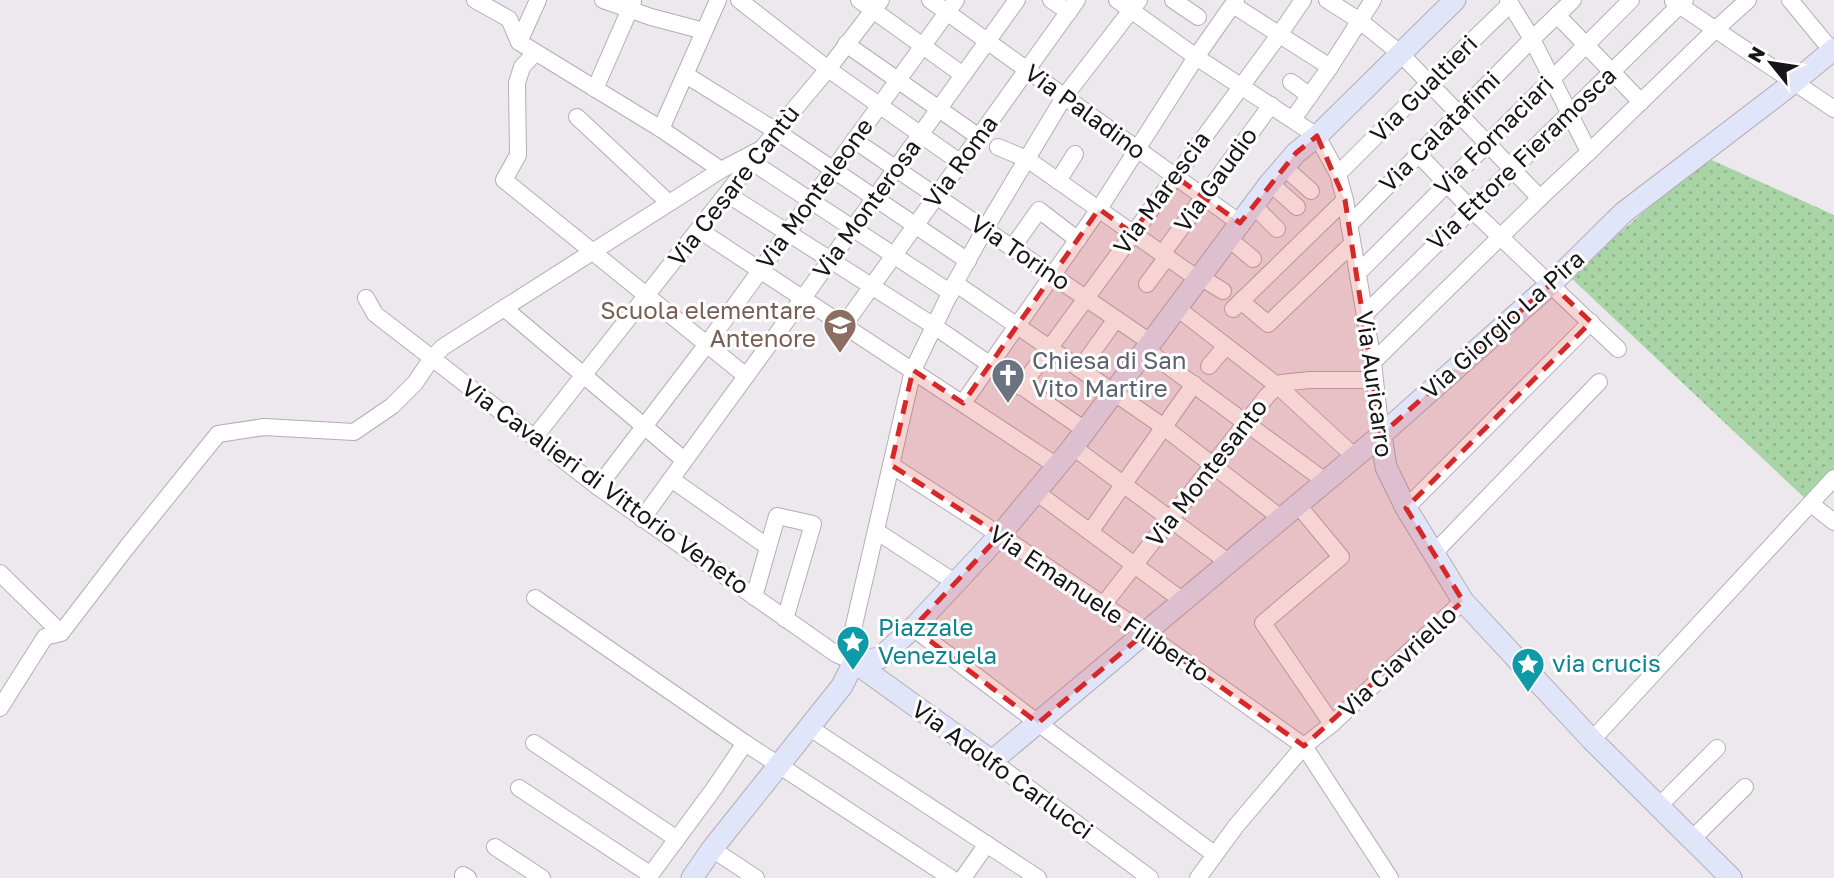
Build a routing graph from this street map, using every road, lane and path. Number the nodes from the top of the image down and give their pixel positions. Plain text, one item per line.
1 (475, 0) edge
2 (538, 0) edge
3 (603, 0) edge
4 (718, 0) edge
5 (739, 0) edge
6 (859, 0) edge
7 (930, 0) edge
8 (996, 0) edge
9 (1051, 0) edge
10 (1116, 0) edge
11 (1173, 0) edge
12 (1303, 0) edge
13 (1327, 0) edge
14 (1373, 0) edge
15 (1573, 0) edge
16 (1631, 0) edge
17 (1748, 0) edge
18 (1790, 0) edge
19 (1451, 1) edge
20 (1234, 2) edge
21 (1509, 2) edge
22 (1678, 2) edge
23 (632, 5) edge
24 (877, 5) edge
25 (1013, 5) edge
26 (1134, 5) edge
27 (952, 6) edge
28 (1073, 6) edge
29 (1557, 15) junction
30 (1198, 17) dead end
31 (1360, 21) junction
32 (1716, 29) junction
33 (704, 31) junction
34 (1279, 35) junction
35 (1532, 39) junction
36 (987, 41) junction
37 (519, 43) junction
38 (846, 44) junction
39 (1587, 44) junction
40 (922, 46) junction
41 (1833, 50) edge
42 (535, 53) junction
43 (1401, 54) junction
44 (1196, 57) junction
45 (1330, 68) junction
46 (828, 69) junction
47 (1028, 71) junction
48 (1612, 71) junction
49 (686, 75) junction
50 (963, 75) junction
51 (1551, 78) junction
52 (898, 80) junction
53 (1291, 82) dead end
54 (1429, 83) junction
55 (1793, 83) junction
56 (1240, 86) junction
57 (595, 89) junction
58 (1310, 96) junction
59 (1064, 97) junction
60 (1641, 102) junction
61 (879, 105) junction
62 (1271, 105) junction
63 (1834, 108) edge
64 (938, 109) junction
65 (1569, 113) junction
66 (1458, 114) junction
67 (577, 117) dead end
68 (1293, 119) junction
69 (661, 130) junction
70 (775, 131) junction
71 (920, 134) junction
72 (1317, 136) junction
73 (979, 138) junction
74 (854, 140) junction
75 (1487, 144) junction
76 (998, 147) dead end
77 (763, 148) junction
78 (1137, 150) junction
79 (1589, 152) junction
80 (1075, 154) dead end
81 (1418, 155) junction
82 (1027, 159) junction
83 (752, 162) junction
84 (961, 163) junction
85 (895, 169) junction
86 (1512, 169) junction
87 (721, 170) junction
88 (832, 170) junction
89 (1338, 174) junction
90 (1277, 175) junction
91 (1175, 176) junction
92 (1058, 181) junction
93 (1447, 184) junction
94 (1311, 191) dead end
95 (727, 194) junction
96 (937, 195) junction
97 (1204, 197) junction
98 (875, 198) junction
99 (1540, 198) junction
100 (810, 200) junction
101 (1345, 200) junction
102 (669, 203) junction
103 (1253, 205) junction
104 (1297, 207) dead end
105 (1099, 209) junction
106 (1471, 209) junction
107 (915, 225) junction
108 (1349, 225) junction
109 (853, 228) junction
110 (985, 229) junction
111 (1278, 229) dead end
112 (699, 230) junction
113 (1235, 231) junction
114 (787, 232) junction
115 (1132, 233) junction
116 (1501, 238) junction
117 (1078, 240) junction
118 (1352, 244) junction
119 (1012, 248) junction
120 (592, 252) junction
121 (893, 255) junction
122 (1165, 256) junction
123 (1253, 259) dead end
124 (831, 260) junction
125 (968, 261) junction
126 (760, 270) junction
127 (1358, 273) junction
128 (1054, 276) junction
129 (1199, 278) junction
130 (1147, 284) dead end
131 (1551, 284) junction
132 (871, 286) junction
133 (953, 288) junction
134 (1223, 290) dead end
135 (647, 296) junction
136 (366, 298) dead end
137 (803, 298) junction
138 (1085, 298) junction
139 (1177, 307) junction
140 (504, 308) junction
141 (1364, 314) junction
142 (1116, 319) junction
143 (1591, 322) junction
144 (844, 325) junction
145 (934, 326) junction
146 (1018, 327) junction
147 (707, 344) junction
148 (1148, 346) junction
149 (1226, 346) junction
150 (1049, 348) junction
151 (1618, 349) dead end
152 (432, 358) junction
153 (1373, 362) junction
154 (990, 366) junction
155 (1209, 366) dead end
156 (1080, 369) junction
157 (913, 370) junction
158 (584, 375) junction
159 (746, 376) junction
160 (1375, 380) junction
161 (1600, 382) dead end
162 (1194, 384) junction
163 (1278, 386) junction
164 (1021, 387) junction
165 (1114, 392) junction
166 (963, 403) junction
167 (1247, 423) junction
168 (644, 426) junction
169 (1164, 427) junction
170 (1381, 435) junction
171 (534, 438) junction
172 (1079, 439) junction
173 (1356, 457) junction
174 (684, 460) junction
175 (891, 465) junction
176 (1057, 466) junction
177 (1213, 466) junction
178 (1834, 478) edge
179 (671, 479) junction
180 (1325, 481) junction
181 (1124, 485) junction
182 (597, 487) junction
183 (1036, 492) junction
184 (1811, 503) junction
185 (1406, 508) junction
186 (1290, 512) junction
187 (642, 519) junction
188 (1171, 520) junction
189 (1834, 522) edge
190 (876, 531) junction
191 (1090, 532) junction
192 (1000, 535) junction
193 (768, 547) junction
194 (1434, 553) junction
195 (1228, 562) junction
196 (1135, 565) junction
197 (0, 573) edge
198 (956, 583) junction
199 (754, 597) junction
200 (535, 598) dead end
201 (1183, 601) junction
202 (1463, 601) junction
203 (1103, 605) junction
204 (785, 619) junction
205 (913, 628) junction
206 (61, 633) junction
207 (1145, 634) junction
208 (854, 662) junction
209 (0, 708) edge
210 (1038, 723) junction
211 (1332, 724) junction
212 (810, 728) junction
213 (1592, 740) junction
214 (534, 743) dead end
215 (745, 743) junction
216 (1304, 747) junction
217 (1717, 748) dead end
218 (992, 761) junction
219 (780, 765) junction
220 (1745, 787) dead end
221 (519, 788) dead end
222 (1659, 806) junction
223 (677, 839) junction
224 (1692, 839) junction
225 (987, 844) junction
226 (495, 847) dead end
227 (712, 849) junction
228 (1214, 854) junction
229 (649, 876) edge
230 (542, 878) edge
231 (692, 878) edge
232 (756, 878) edge
233 (951, 878) edge
234 (964, 878) edge
235 (1038, 878) edge
236 (1150, 878) edge
237 (1198, 878) edge
238 (1390, 878) edge
239 (1731, 878) edge

1 - 37 street
2 - 37 street
3 - 23 street
4 - 33 street
5 - 46 street
6 - 24 street
7 - 27 street, Via Paladino
8 - 25 street
9 - 28 street
10 - 26 street, Via Auricarro
11 - 30 street
12 - 34 street, Via Marescia
13 - 31 street
14 - 31 street
15 - 29 street, Via Calatafimi
16 - 39 street, Via Fornaciari
17 - 32 street
18 - 41 street
19 - 43 street
20 - 34 street
20 - 44 street
21 - 35 street
21 - 54 street, Via Gualtieri
22 - 32 street
22 - 48 street, Via Ettore Fieramosca
23 - 33 street
23 - 57 street
24 - 38 street, Via Cesare Cantù
24 - 40 street
25 - 36 street, Via Monterosa
26 - 44 street, Via Auricarro
26 - 59 street
27 - 36 street, Via Paladino
27 - 40 street, Via Monteleone
28 - 47 street, Via Roma
29 - 35 street, Via Calatafimi
29 - 39 street
31 - 43 street
31 - 45 street
32 - 55 street
32 - 60 street
33 - 49 street
34 - 45 street
34 - 56 street, Via Marescia
35 - 51 street
35 - 66 street, Via Calatafimi
36 - 47 street, Via Paladino
36 - 50 street, Via Monterosa
37 - 42 street
38 - 46 street, Via Cesare Cantù
38 - 52 street
39 - 48 street
39 - 51 street, Via Fornaciari
40 - 50 street
40 - 52 street, Via Monteleone
41 - 55 street, Via Giorgio La Pira
42 - 57 street
42 - 120 street
43 - 54 street
43 - 72 street
44 - 56 street, Via Auricarro
44 - 78 street
45 - 58 street
46 - 61 street
46 - 70 street, Via Cesare Cantù
47 - 59 street, Via Paladino
47 - 73 street, Via Roma
48 - 60 street
48 - 65 street, Via Ettore Fieramosca
49 - 69 street
49 - 70 street
50 - 64 street, Via Monterosa
51 - 65 street
51 - 75 street, Via Fornaciari
52 - 61 street, Via Monteleone
52 - 64 street
53 - 58 street
54 - 66 street
54 - 89 street, Via Gualtieri
55 - 63 street
55 - 131 street, Via Giorgio La Pira
56 - 62 street, Via Auricarro
56 - 91 street, Via Marescia
57 - 69 street
58 - 68 street
59 - 78 street, Via Paladino
59 - 82 street
60 - 79 street
61 - 71 street
61 - 74 street, Via Monteleone
62 - 68 street, Via Auricarro
62 - 97 street, Via Gaudio
64 - 71 street, Via Monterosa
64 - 73 street
65 - 79 street
65 - 86 street, Via Ettore Fieramosca
66 - 75 street
66 - 81 street, Via Calatafimi
67 - 102 street
68 - 72 street, Via Auricarro
69 - 87 street
70 - 77 street, Via Cesare Cantù
70 - 88 street
71 - 84 street
71 - 85 street, Via Monterosa
72 - 89 street, Via Auricarro
72 - 90 street
73 - 84 street, Via Roma
74 - 85 street, Via Torino
74 - 88 street, Via Monteleone
75 - 86 street
75 - 93 street, Via Fornaciari
76 - 82 street
77 - 83 street, Via Cesare Cantù
77 - 87 street
78 - 91 street, Via Paladino
78 - 105 street
79 - 99 street
80 - 92 street
81 - 93 street
81 - 108 street, Via Calatafimi
82 - 92 street
82 - 110 street
83 - 95 street, Via Cesare Cantù
83 - 100 street
84 - 96 street, Via Roma
85 - 96 street, Via Torino
85 - 98 street, Via Monterosa
86 - 99 street
86 - 106 street, Via Ettore Fieramosca
87 - 102 street
88 - 98 street
88 - 100 street, Via Monteleone
89 - 101 street, Via Auricarro
90 - 94 street
90 - 103 street
90 - 104 street
91 - 97 street, Via Paladino
91 - 115 street, Via Marescia
92 - 105 street
93 - 106 street
93 - 127 street, Via Fornaciari
95 - 112 street, Via Cesare Cantù
95 - 114 street
96 - 107 street, Via Roma
96 - 110 street, Via Torino
97 - 113 street, Via Paladino
97 - 122 street, Via Gaudio
98 - 107 street
98 - 109 street, Via Monterosa
99 - 116 street
100 - 109 street
100 - 114 street, Via Monteleone
101 - 108 street, Via Auricarro
101 - 118 street
102 - 120 street
103 - 111 street
103 - 113 street
105 - 115 street
105 - 117 street
106 - 116 street
106 - 141 street, Via Ettore Fieramosca
107 - 121 street, Via Roma
107 - 125 street
108 - 118 street, Via Auricarro
109 - 121 street
109 - 124 street, Via Monterosa
110 - 119 street, Via Torino
110 - 125 street
112 - 126 street
112 - 135 street, Via Cesare Cantù
113 - 123 street, Via Paladino
113 - 129 street
114 - 124 street
114 - 126 street, Via Monteleone
115 - 122 street
115 - 138 street, Via Marescia
116 - 131 street
116 - 153 street
117 - 119 street
117 - 128 street
118 - 127 street, Via Auricarro
119 - 128 street, Via Torino
120 - 135 street
120 - 140 street
121 - 132 street, Via Roma
121 - 133 street
122 - 129 street
122 - 130 street, Via Gaudio
124 - 132 street
124 - 137 street, Via Monterosa
125 - 133 street
126 - 137 street
126 - 147 street, Via Monteleone
127 - 141 street, Via Auricarro
128 - 138 street, Via Torino
128 - 146 street
129 - 134 street
129 - 139 street
131 - 143 street
131 - 170 street, Via Giorgio La Pira
132 - 144 street, Via Roma
132 - 145 street
133 - 145 street
133 - 146 street
135 - 147 street
135 - 158 street, Via Cesare Cantù
136 - 152 street, Via Cavalieri di Vittorio Veneto
137 - 144 street
137 - 159 street, Via Monterosa
138 - 142 street, Via Torino
138 - 150 street, Via Marescia
139 - 148 street
139 - 149 street
140 - 152 street
140 - 158 street
141 - 153 street, Via Auricarro
142 - 148 street, Via Torino
142 - 156 street
143 - 151 street
143 - 185 street
144 - 157 street
145 - 154 street
145 - 157 street
146 - 150 street
146 - 154 street
147 - 159 street
147 - 168 street, Via Monteleone
148 - 162 street, Via Torino
148 - 165 street
149 - 155 street
149 - 163 street
150 - 156 street
150 - 164 street, Via Marescia
152 - 171 street, Via Cavalieri di Vittorio Veneto
152 - 206 street
153 - 160 street, Via Auricarro
154 - 164 street
154 - 166 street
156 - 165 street
157 - 166 street
157 - 175 street
158 - 168 street
158 - 171 street, Via Cesare Cantù
159 - 174 street, Via Monterosa
160 - 163 street, Via Montesanto
160 - 170 street, Via Auricarro
161 - 194 street
162 - 167 street, Via Torino
162 - 169 street
163 - 167 street, Via Montesanto
163 - 173 street
164 - 172 street
165 - 169 street
165 - 172 street
166 - 176 street
167 - 177 street, Via Montesanto
167 - 180 street, Via Torino
168 - 174 street
168 - 182 street, Via Monteleone
169 - 177 street
169 - 181 street
170 - 173 street, Via Giorgio La Pira
170 - 185 street, Via Auricarro
171 - 182 street, Via Cavalieri di Vittorio Veneto
172 - 176 street
172 - 181 street
173 - 180 street, Via Giorgio La Pira
174 - 179 street, Via Monterosa
175 - 190 street
175 - 192 street, Via Emanuele Filiberto
176 - 183 street
177 - 186 street
177 - 188 street, Via Montesanto
178 - 184 street
179 - 187 street, Via Monterosa
179 - 193 street
180 - 186 street, Via Giorgio La Pira
181 - 188 street
181 - 191 street
182 - 187 street, Via Cavalieri di Vittorio Veneto
183 - 191 street
183 - 192 street
184 - 189 street
184 - 213 street
185 - 194 street, Via Auricarro
186 - 195 street, Via Giorgio La Pira
186 - 211 street
187 - 199 street, Via Cavalieri di Vittorio Veneto
188 - 195 street
188 - 196 street, Via Montesanto
190 - 198 street
190 - 208 street
191 - 196 street
192 - 198 street
192 - 203 street, Via Emanuele Filiberto
193 - 199 street
193 - 204 street
194 - 202 street, Via Auricarro
195 - 201 street, Via Giorgio La Pira
196 - 201 street
196 - 203 street, Via Montesanto
197 - 206 street
198 - 205 street
199 - 204 street, Via Cavalieri di Vittorio Veneto
200 - 215 street
201 - 207 street, Via Giorgio La Pira
202 - 211 street, Via Ciavriello
202 - 213 street, Via Auricarro
203 - 207 street, Via Emanuele Filiberto
204 - 208 street, Via Cavalieri di Vittorio Veneto
205 - 208 street
205 - 210 street
206 - 209 street
207 - 210 street, Via Giorgio La Pira
207 - 216 street, Via Emanuele Filiberto
208 - 212 street
208 - 218 street, Via Adolfo Carlucci
210 - 218 street, Via Giorgio La Pira
210 - 228 street
211 - 216 street, Via Ciavriello
212 - 219 street
212 - 225 street
213 - 222 street, Via Auricarro
214 - 223 street
215 - 219 street
215 - 223 street
216 - 228 street, Via Ciavriello
216 - 238 street
217 - 222 street
218 - 236 street, Via Adolfo Carlucci
219 - 227 street
219 - 233 street
220 - 224 street
221 - 229 street
222 - 224 street, Via Auricarro
223 - 229 street
224 - 239 street, Via Auricarro
225 - 234 street
225 - 235 street
226 - 230 street
227 - 231 street
227 - 232 street
228 - 237 street, Via Ciavriello

